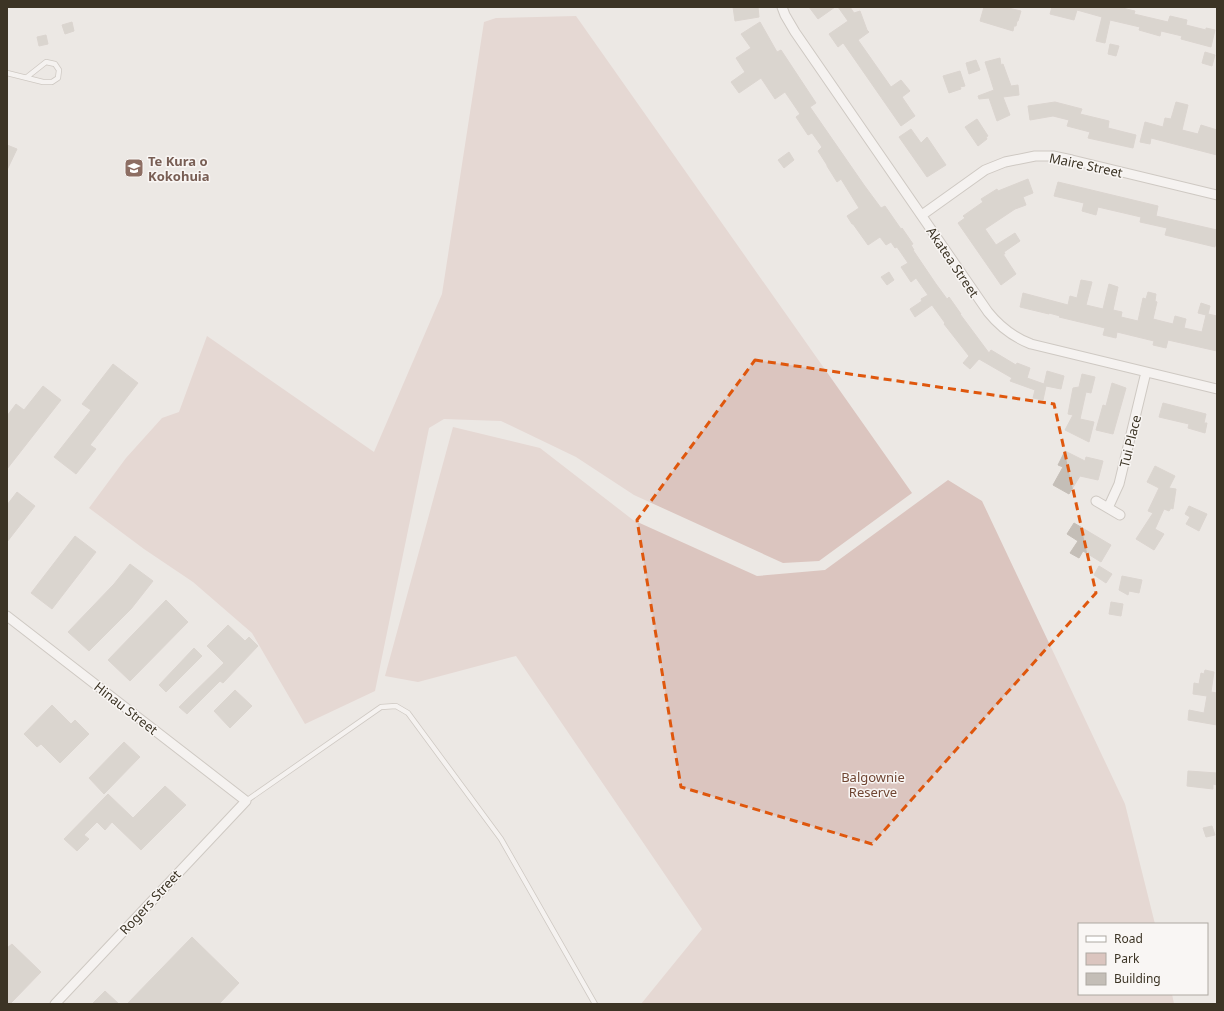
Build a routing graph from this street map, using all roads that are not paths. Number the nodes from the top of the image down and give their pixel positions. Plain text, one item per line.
1 (782, 7) edge
2 (7, 73) edge
3 (26, 77) junction
4 (1217, 195) edge
5 (922, 215) junction
6 (1146, 372) junction
7 (1217, 389) edge
8 (1096, 501) dead end
9 (1108, 508) junction
10 (1120, 515) dead end
11 (7, 616) edge
12 (246, 801) junction
13 (55, 1004) edge
14 (594, 1004) edge

1 - 5 street, Akatea Street
2 - 3 lane
3 - 3 lane
4 - 5 street, Maire Street
5 - 6 street, Akatea Street
6 - 7 street, Akatea Street
6 - 9 street, Tui Place
8 - 9 street
9 - 10 street
11 - 12 street, Hinau Street
12 - 13 street, Rogers Street
12 - 14 lane

